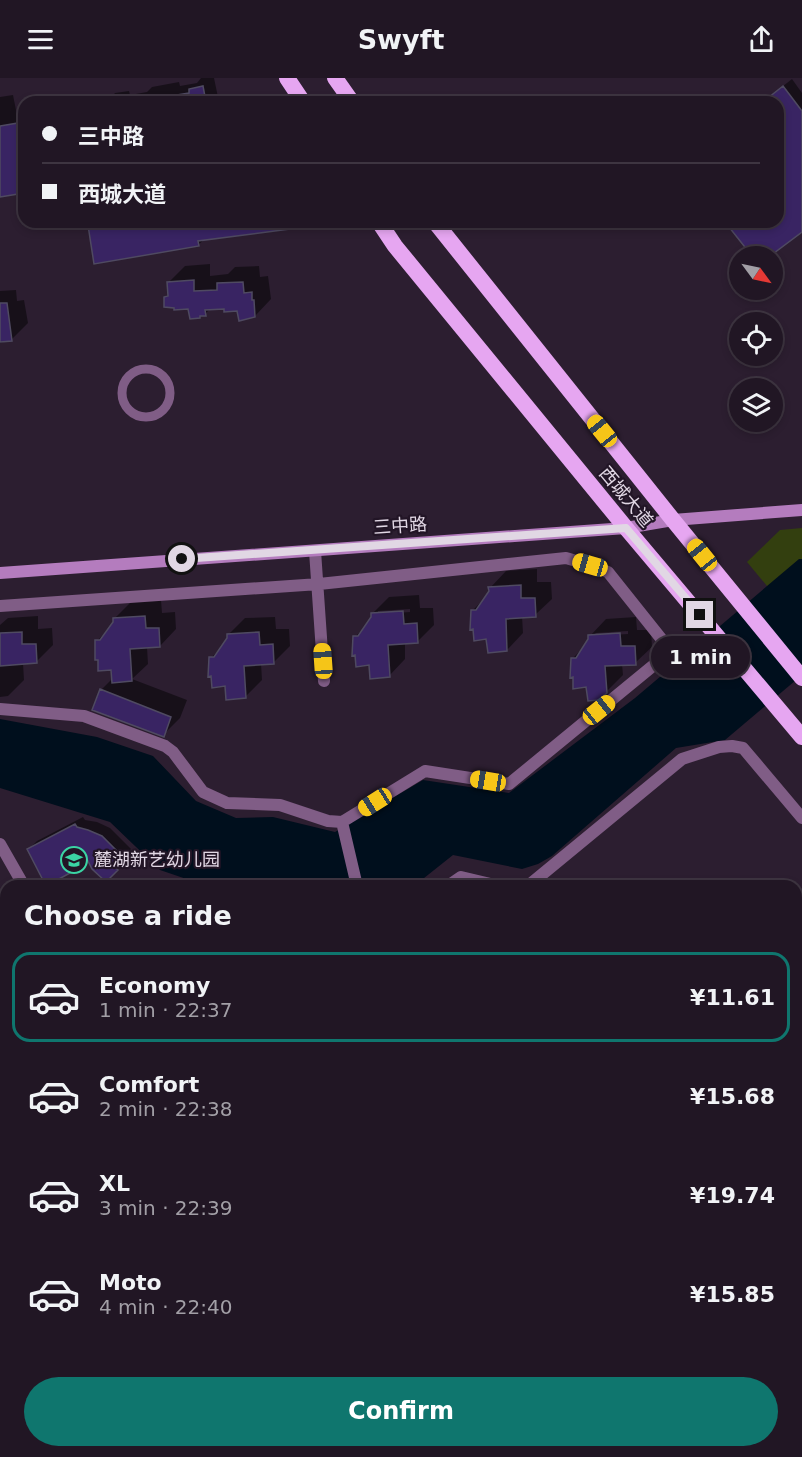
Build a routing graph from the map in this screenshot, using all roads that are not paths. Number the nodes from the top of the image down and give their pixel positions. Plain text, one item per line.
1 (287, 78) edge
2 (335, 78) edge
3 (299, 96) edge
4 (348, 96) edge
5 (383, 228) edge
6 (440, 228) edge
7 (124, 405) joint
8 (802, 510) edge
9 (673, 520) junction
10 (626, 528) junction
11 (315, 551) junction
12 (0, 573) edge
13 (319, 584) junction
14 (0, 606) edge
15 (802, 678) edge
16 (324, 681) dead end
17 (0, 709) edge
18 (802, 737) edge
19 (802, 818) edge
20 (342, 822) junction
21 (0, 844) edge
22 (21, 880) edge
23 (356, 880) edge
24 (457, 880) edge
25 (474, 880) edge
26 (535, 880) edge

1 - 3 highway
2 - 4 highway
5 - 10 highway, 西城大道
6 - 9 highway, 西城大道
7 - 7 street
8 - 9 main road, 三中路
9 - 10 main road, 三中路
9 - 15 highway, 西城大道
10 - 11 main road, 三中路
10 - 18 highway, 西城大道
11 - 12 main road, 三中路
11 - 13 street
13 - 14 street
13 - 16 street
13 - 20 street
17 - 20 street
19 - 26 street
20 - 23 street
21 - 22 street
24 - 25 street

